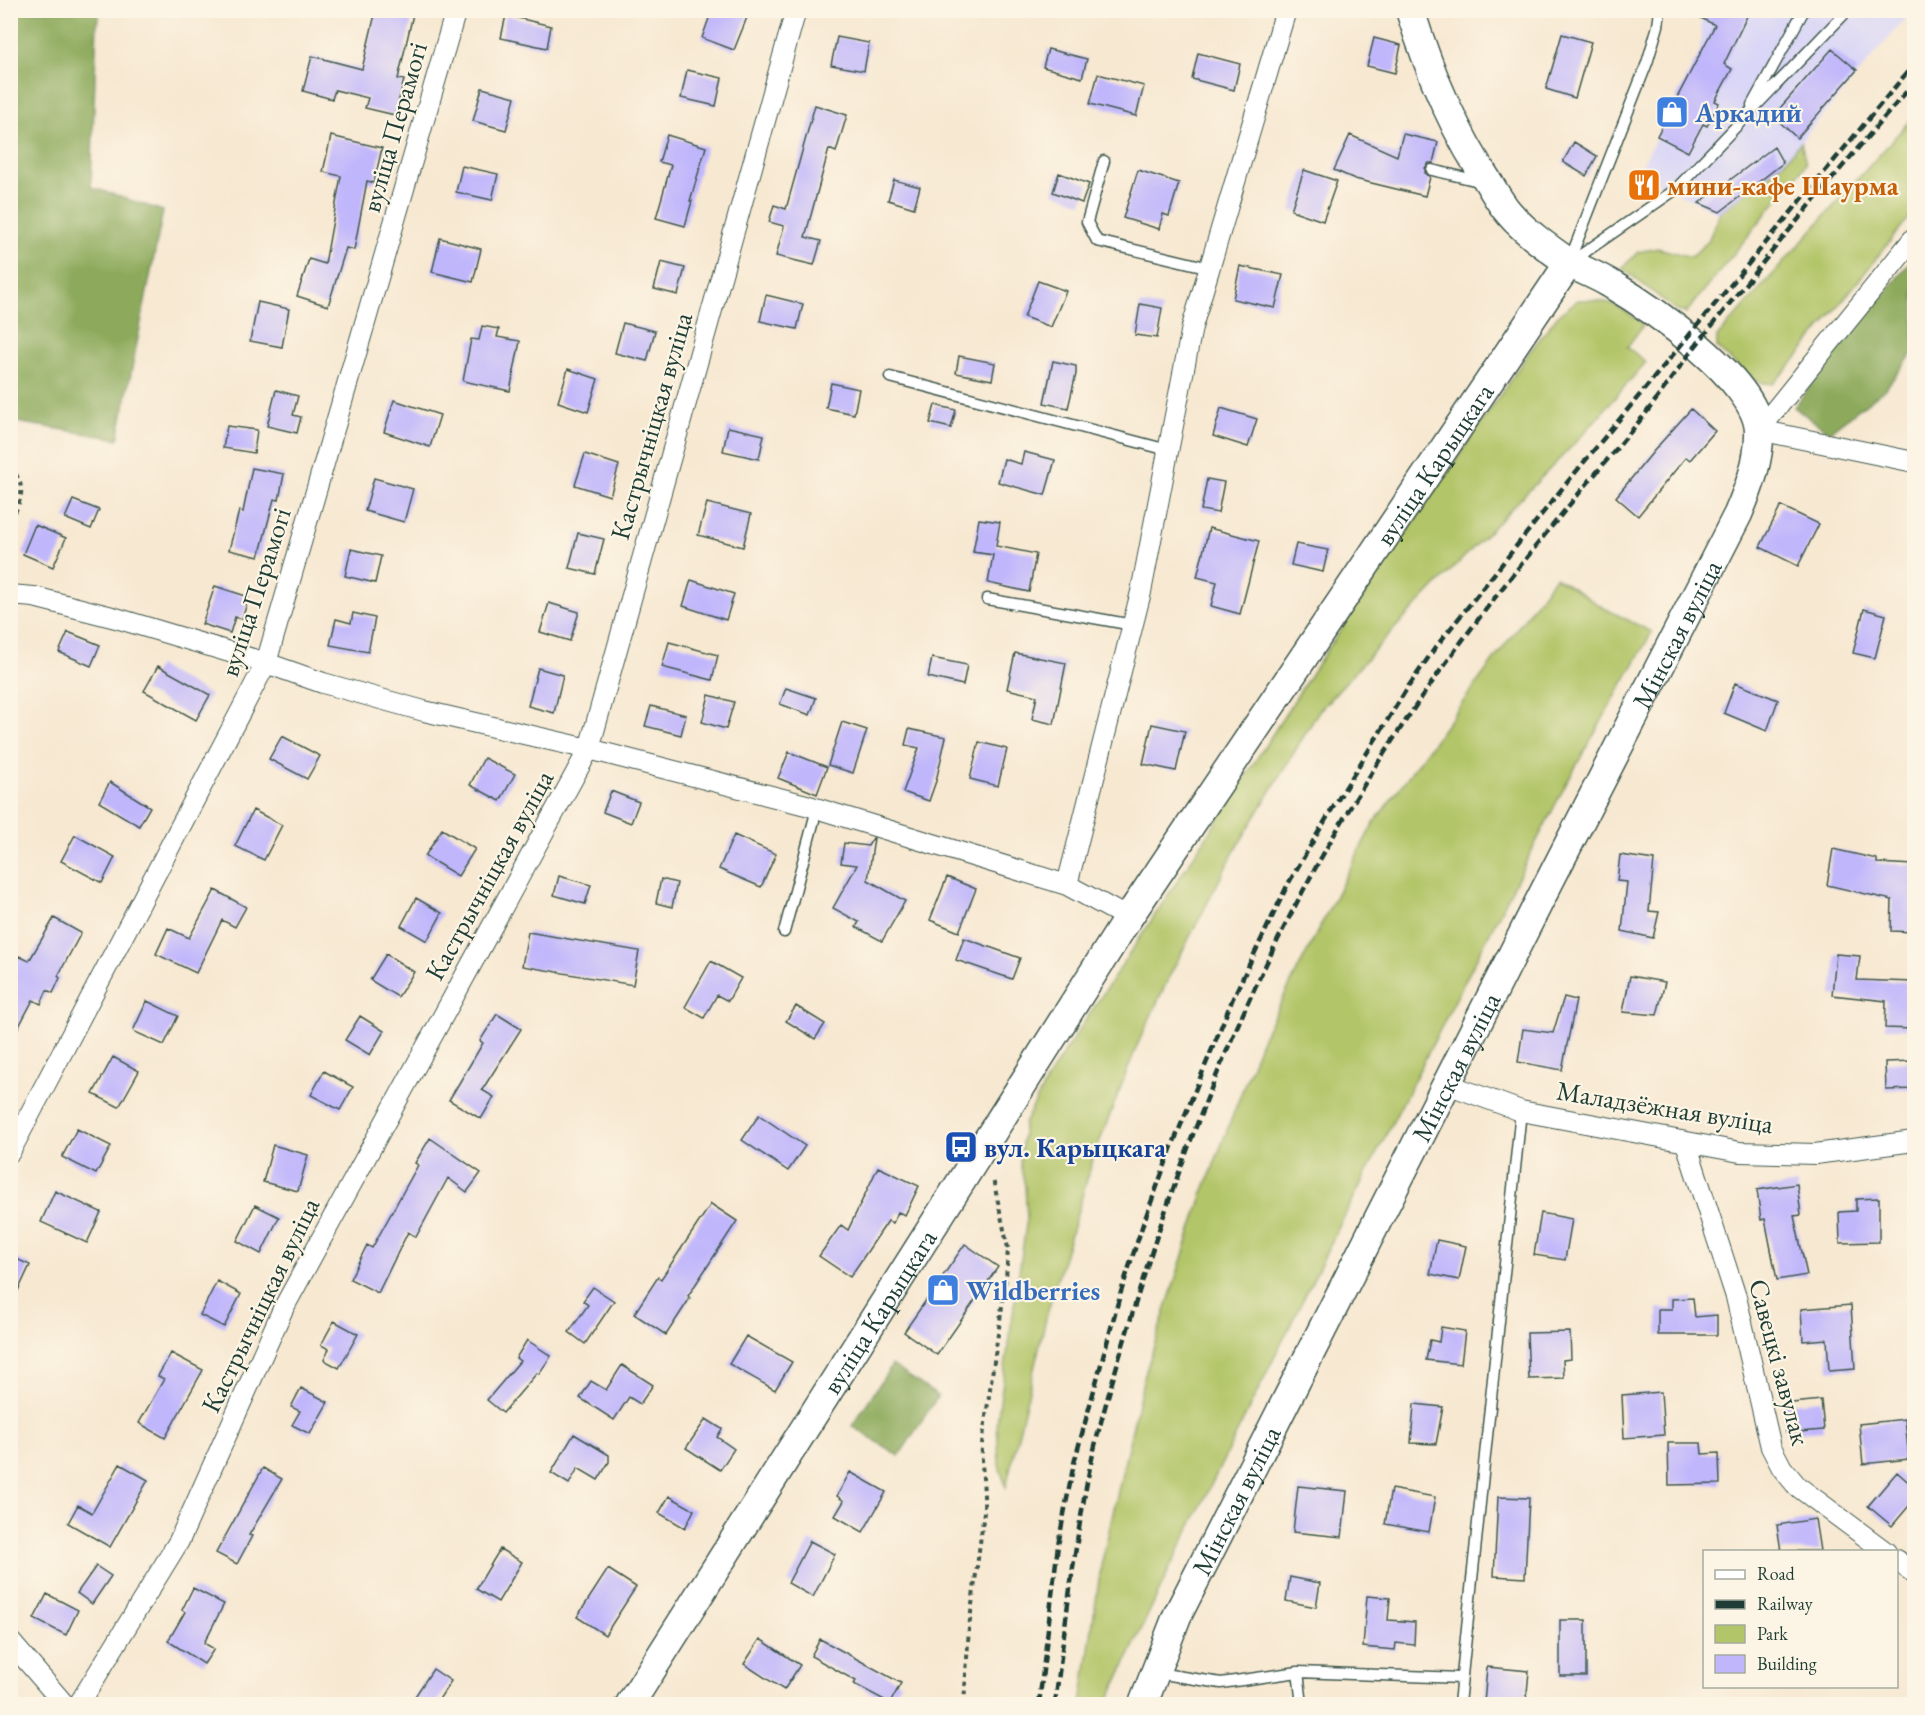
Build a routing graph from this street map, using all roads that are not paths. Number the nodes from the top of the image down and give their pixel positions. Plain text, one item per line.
1 (456, 10) edge
2 (796, 10) edge
3 (1286, 10) edge
4 (1410, 10) edge
5 (1660, 10) edge
6 (1804, 10) edge
7 (1848, 10) edge
8 (1745, 118) junction
9 (1104, 161) dead end
10 (1432, 170) dead end
11 (1489, 184) junction
12 (1914, 238) edge
13 (1569, 263) junction
14 (1210, 268) junction
15 (890, 377) dead end
16 (1759, 430) junction
17 (1168, 450) junction
18 (1914, 462) edge
19 (10, 595) edge
20 (987, 599) dead end
21 (1133, 625) junction
22 (266, 663) junction
23 (589, 748) junction
24 (817, 809) junction
25 (1067, 885) junction
26 (1128, 918) junction
27 (783, 932) dead end
28 (1447, 1084) junction
29 (1521, 1111) junction
30 (1914, 1141) edge
31 (1686, 1143) junction
32 (10, 1152) edge
33 (1885, 1550) edge
34 (1898, 1561) edge
35 (1914, 1573) edge
36 (10, 1641) edge
37 (1298, 1672) junction
38 (1154, 1673) junction
39 (1461, 1678) junction
40 (64, 1704) edge
41 (79, 1704) edge
42 (630, 1704) edge
43 (1143, 1704) edge
44 (1302, 1704) edge
45 (1459, 1704) edge

1 - 22 street, вуліца Перамогі
2 - 23 street, Кастрычніцкая вуліца
3 - 14 street
4 - 11 street
5 - 13 lane
6 - 8 lane
7 - 8 lane
8 - 13 lane
9 - 14 lane
10 - 11 lane
11 - 13 street
12 - 16 street
13 - 16 street
13 - 26 street, вуліца Карыцкага
14 - 17 street
15 - 17 lane
16 - 18 street
16 - 28 street, Мінская вуліца
17 - 21 street
19 - 22 street
20 - 21 lane
21 - 25 street
22 - 23 street
22 - 32 street, вуліца Перамогі
23 - 24 street
23 - 41 street, Кастрычніцкая вуліца
24 - 25 street
24 - 27 lane
25 - 26 street
26 - 42 street, вуліца Карыцкага
28 - 29 street, Маладзёжная вуліца
28 - 38 street, Мінская вуліца
29 - 31 street, Маладзёжная вуліца
29 - 39 lane
30 - 31 street, Маладзёжная вуліца
31 - 33 street, Савецкі завулак
34 - 35 street
36 - 40 street
37 - 38 lane
37 - 39 lane
37 - 44 lane
38 - 43 street, Мінская вуліца
39 - 45 lane

